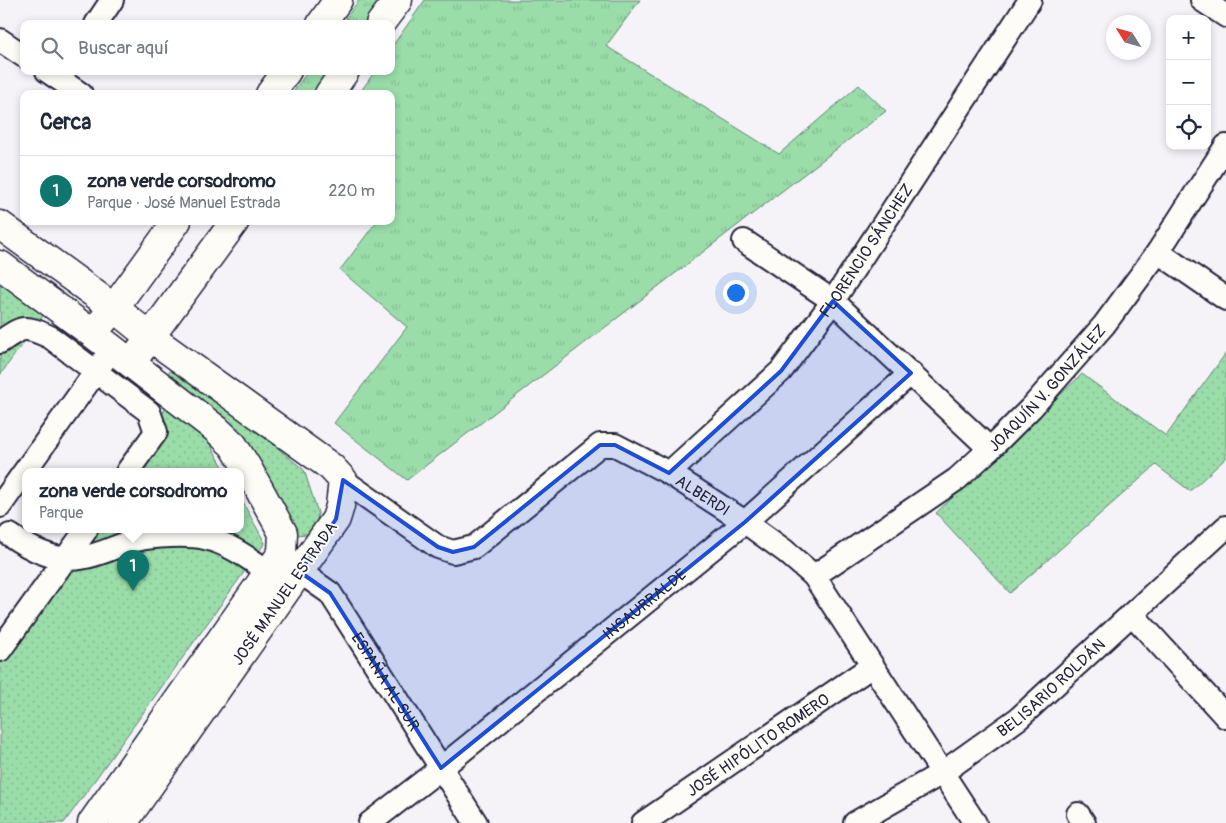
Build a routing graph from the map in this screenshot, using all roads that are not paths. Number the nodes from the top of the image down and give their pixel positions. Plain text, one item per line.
1 (112, 0) edge
2 (338, 0) edge
3 (398, 0) edge
4 (1030, 0) edge
5 (1202, 0) edge
6 (1226, 16) edge
7 (99, 20) edge
8 (324, 20) edge
9 (383, 20) edge
10 (0, 40) edge
11 (20, 53) edge
12 (58, 75) edge
13 (283, 75) edge
14 (343, 75) edge
15 (76, 90) edge
16 (273, 90) edge
17 (332, 90) edge
18 (1226, 146) edge
19 (0, 225) edge
20 (174, 225) edge
21 (232, 225) edge
22 (744, 241) dead end
23 (1158, 252) junction
24 (0, 265) edge
25 (1226, 299) edge
26 (833, 301) junction
27 (114, 308) junction
28 (150, 337) junction
29 (0, 342) edge
30 (112, 349) junction
31 (96, 372) junction
32 (911, 373) junction
33 (990, 448) junction
34 (27, 468) edge
35 (130, 468) edge
36 (669, 473) junction
37 (22, 475) edge
38 (343, 480) junction
39 (0, 506) edge
40 (745, 522) junction
41 (1226, 527) edge
42 (84, 533) edge
43 (10, 535) dead end
44 (67, 558) junction
45 (283, 566) junction
46 (814, 576) junction
47 (1132, 614) junction
48 (0, 650) edge
49 (872, 666) junction
50 (1226, 717) edge
51 (440, 768) junction
52 (942, 773) junction
53 (92, 823) edge
54 (123, 823) edge
55 (370, 823) edge
56 (476, 823) edge
57 (643, 823) edge
58 (856, 823) edge
59 (975, 823) edge

1 - 7 street
2 - 8 main road
3 - 9 main road
4 - 26 street, FLORENCIO SÁNCHEZ
5 - 6 street
10 - 11 street
12 - 15 street
13 - 16 main road
14 - 17 main road
18 - 23 street, JOAQUÍN V. GONZÁLEZ
19 - 27 main road
20 - 27 main road
21 - 28 main road
22 - 26 street
23 - 25 street
23 - 33 street, JOAQUÍN V. GONZÁLEZ
24 - 30 main road, JOSÉ MANUEL ESTRADA
26 - 32 street
26 - 36 street, FLORENCIO SÁNCHEZ
27 - 28 main road
27 - 30 main road
28 - 30 main road
28 - 38 main road
29 - 31 street
30 - 31 street
30 - 45 main road, JOSÉ MANUEL ESTRADA
31 - 34 street
31 - 35 street
32 - 33 street
32 - 40 street, INSAURRALDE
33 - 46 street, JOAQUÍN V. GONZÁLEZ
36 - 38 street, ALBERDI
36 - 40 street, ALBERDI
37 - 39 street
38 - 45 main road, JOSÉ MANUEL ESTRADA
40 - 46 street, ALBERDI
40 - 51 street, INSAURRALDE
41 - 47 street, BELISARIO ROLDÁN
42 - 44 street
43 - 44 street, ESPAÑA AL SUR
44 - 45 street, ESPAÑA AL SUR
44 - 48 street
45 - 51 street, ESPAÑA AL SUR
45 - 53 main road, JOSÉ MANUEL ESTRADA
45 - 54 main road, JOSÉ MANUEL ESTRADA
46 - 49 street, ALBERDI
47 - 50 street
47 - 52 street, BELISARIO ROLDÁN
49 - 52 street, ALBERDI
49 - 57 street, JOSÉ HIPÓLITO ROMERO
51 - 55 street, INSAURRALDE
51 - 56 street, ESPAÑA AL SUR
52 - 58 street, BELISARIO ROLDÁN
52 - 59 street, ALBERDI

